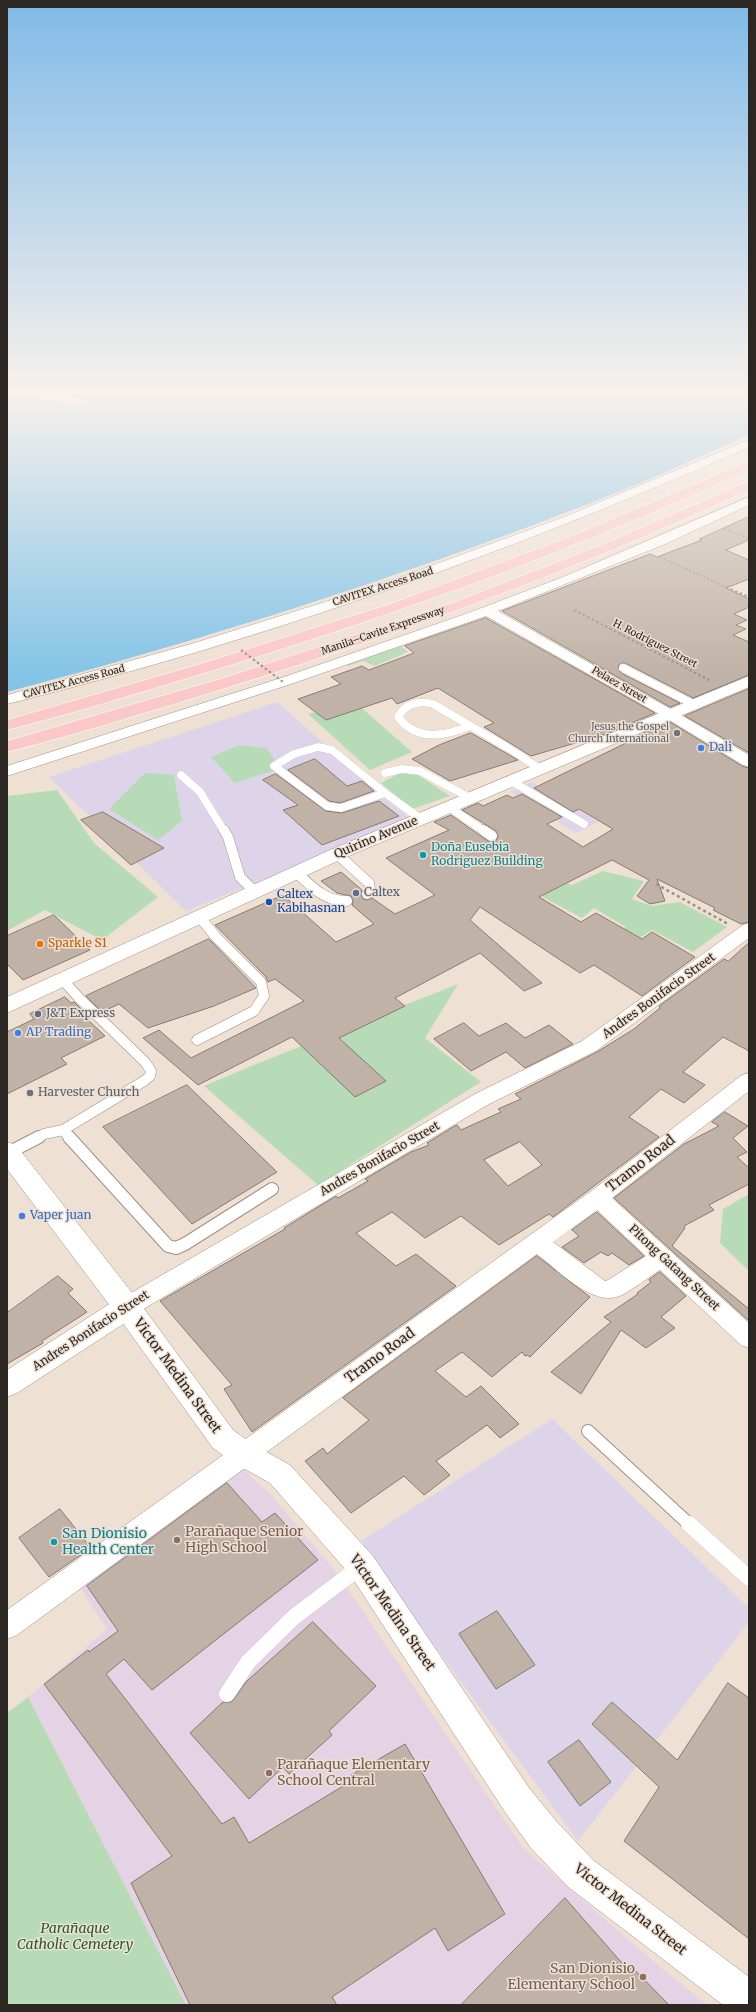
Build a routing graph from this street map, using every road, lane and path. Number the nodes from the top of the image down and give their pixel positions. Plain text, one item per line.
1 (645, 488) edge
2 (696, 488) edge
3 (743, 488) edge
4 (749, 501) edge
5 (704, 521) junction
6 (749, 539) edge
7 (642, 549) junction
8 (749, 597) edge
9 (574, 610) dead end
10 (487, 611) junction
11 (241, 650) dead end
12 (624, 668) dead end
13 (749, 681) edge
14 (283, 682) dead end
15 (729, 690) junction
16 (7, 700) edge
17 (172, 700) junction
18 (695, 705) junction
19 (671, 715) junction
20 (7, 725) edge
21 (470, 726) junction
22 (7, 747) edge
23 (7, 761) edge
24 (749, 762) edge
25 (540, 769) junction
26 (7, 771) edge
27 (385, 773) dead end
28 (181, 775) dead end
29 (511, 781) junction
30 (385, 793) junction
31 (470, 798) junction
32 (449, 807) junction
33 (421, 819) junction
34 (584, 824) dead end
35 (492, 836) dead end
36 (337, 854) junction
37 (296, 872) junction
38 (656, 884) dead end
39 (254, 891) junction
40 (367, 894) dead end
41 (347, 901) dead end
42 (199, 916) junction
43 (747, 931) edge
44 (62, 980) junction
45 (7, 1006) edge
46 (197, 1040) dead end
47 (749, 1080) edge
48 (63, 1130) junction
49 (8, 1152) edge
50 (272, 1189) dead end
51 (598, 1198) junction
52 (537, 1242) junction
53 (662, 1257) junction
54 (127, 1307) junction
55 (749, 1338) edge
56 (7, 1386) edge
57 (588, 1431) dead end
58 (244, 1454) junction
59 (362, 1566) junction
60 (749, 1578) edge
61 (7, 1626) edge
62 (227, 1694) dead end
63 (749, 2001) edge

1 - 16 street, CAVITEX Access Road
2 - 20 highway, Manila–Cavite Expressway
3 - 17 highway, Manila–Cavite Expressway
4 - 5 street
5 - 6 path
5 - 7 street
7 - 8 path
7 - 10 street
9 - 15 path, H. Rodriguez Street
10 - 19 street, Pelaez Street
10 - 26 street
11 - 14 path, bridge
12 - 18 lane
13 - 15 main road, Quirino Avenue
15 - 18 main road, Quirino Avenue
17 - 22 highway, Manila–Cavite Expressway
17 - 23 highway
18 - 19 main road, Quirino Avenue
19 - 24 street, Pelaez Street
19 - 25 main road, Quirino Avenue
21 - 21 lane
21 - 25 lane
25 - 29 main road, Quirino Avenue
27 - 31 lane
28 - 39 lane
29 - 31 main road, Quirino Avenue
29 - 34 lane
30 - 30 lane
30 - 33 lane
31 - 32 main road, Quirino Avenue
32 - 33 main road, Quirino Avenue
32 - 35 lane
33 - 36 main road, Quirino Avenue
36 - 37 main road, Quirino Avenue
36 - 40 lane
37 - 39 main road, Quirino Avenue
37 - 41 lane
38 - 43 path
39 - 42 main road, Quirino Avenue
42 - 44 main road, Quirino Avenue
42 - 46 lane
43 - 54 street, Andres Bonifacio Street
44 - 45 main road, Quirino Avenue
44 - 48 lane
47 - 51 street, Tramo Road
48 - 49 lane
48 - 50 lane
49 - 54 main road, Victor Medina Street
51 - 52 street, Tramo Road
51 - 53 street, Pitong Gatang Street
52 - 53 street
52 - 58 street, Tramo Road
53 - 55 street, Pitong Gatang Street
54 - 56 main road, Andres Bonifacio Street
54 - 58 main road, Victor Medina Street
57 - 60 lane
58 - 59 main road, Victor Medina Street
58 - 61 street, Tramo Road
59 - 62 lane
59 - 63 main road, Victor Medina Street

